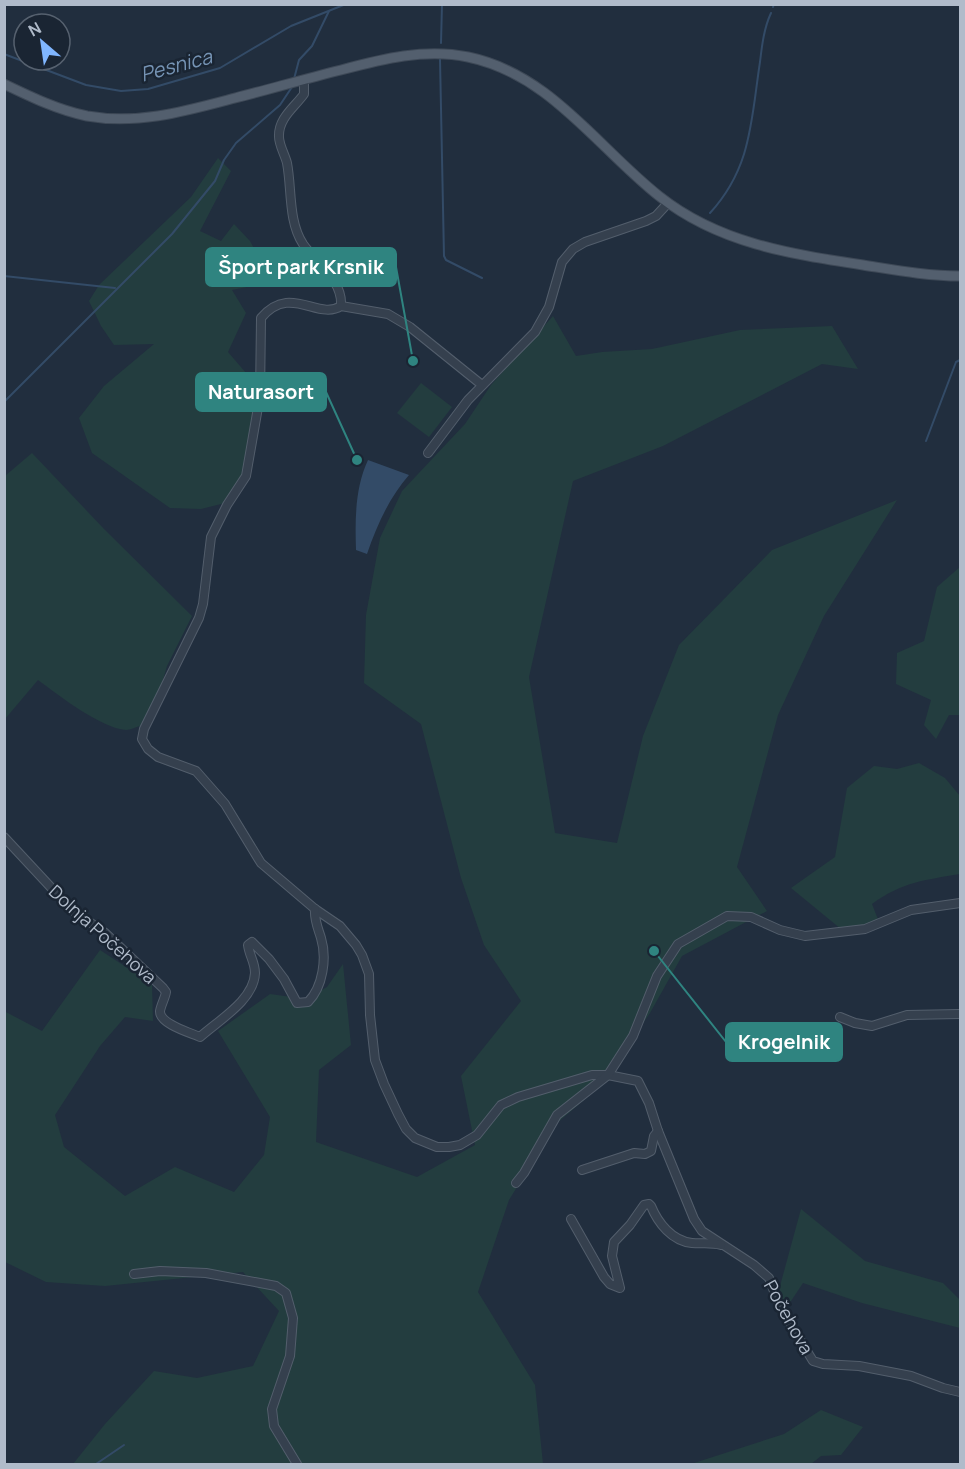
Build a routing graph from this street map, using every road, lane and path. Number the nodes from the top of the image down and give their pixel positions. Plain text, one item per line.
1 (300, 81) junction
2 (4, 84) edge
3 (668, 203) junction
4 (960, 276) edge
5 (341, 306) junction
6 (482, 385) junction
7 (428, 453) dead end
8 (4, 837) edge
9 (960, 903) edge
10 (315, 909) junction
11 (960, 1014) edge
12 (840, 1017) dead end
13 (608, 1075) junction
14 (658, 1131) junction
15 (582, 1170) dead end
16 (516, 1183) dead end
17 (571, 1219) dead end
18 (729, 1248) junction
19 (134, 1274) dead end
20 (960, 1392) edge
21 (297, 1464) edge

1 - 2 main road
1 - 3 main road
1 - 5 street
3 - 4 main road
3 - 6 street
5 - 6 street
5 - 10 street
6 - 7 street
8 - 10 street, Dolnja Počehova
9 - 13 street
10 - 13 street
11 - 12 street
13 - 14 street, Počehova
13 - 16 street
14 - 15 street
14 - 18 street, Počehova
17 - 18 street, Počehova
18 - 20 street, Počehova
19 - 21 street

